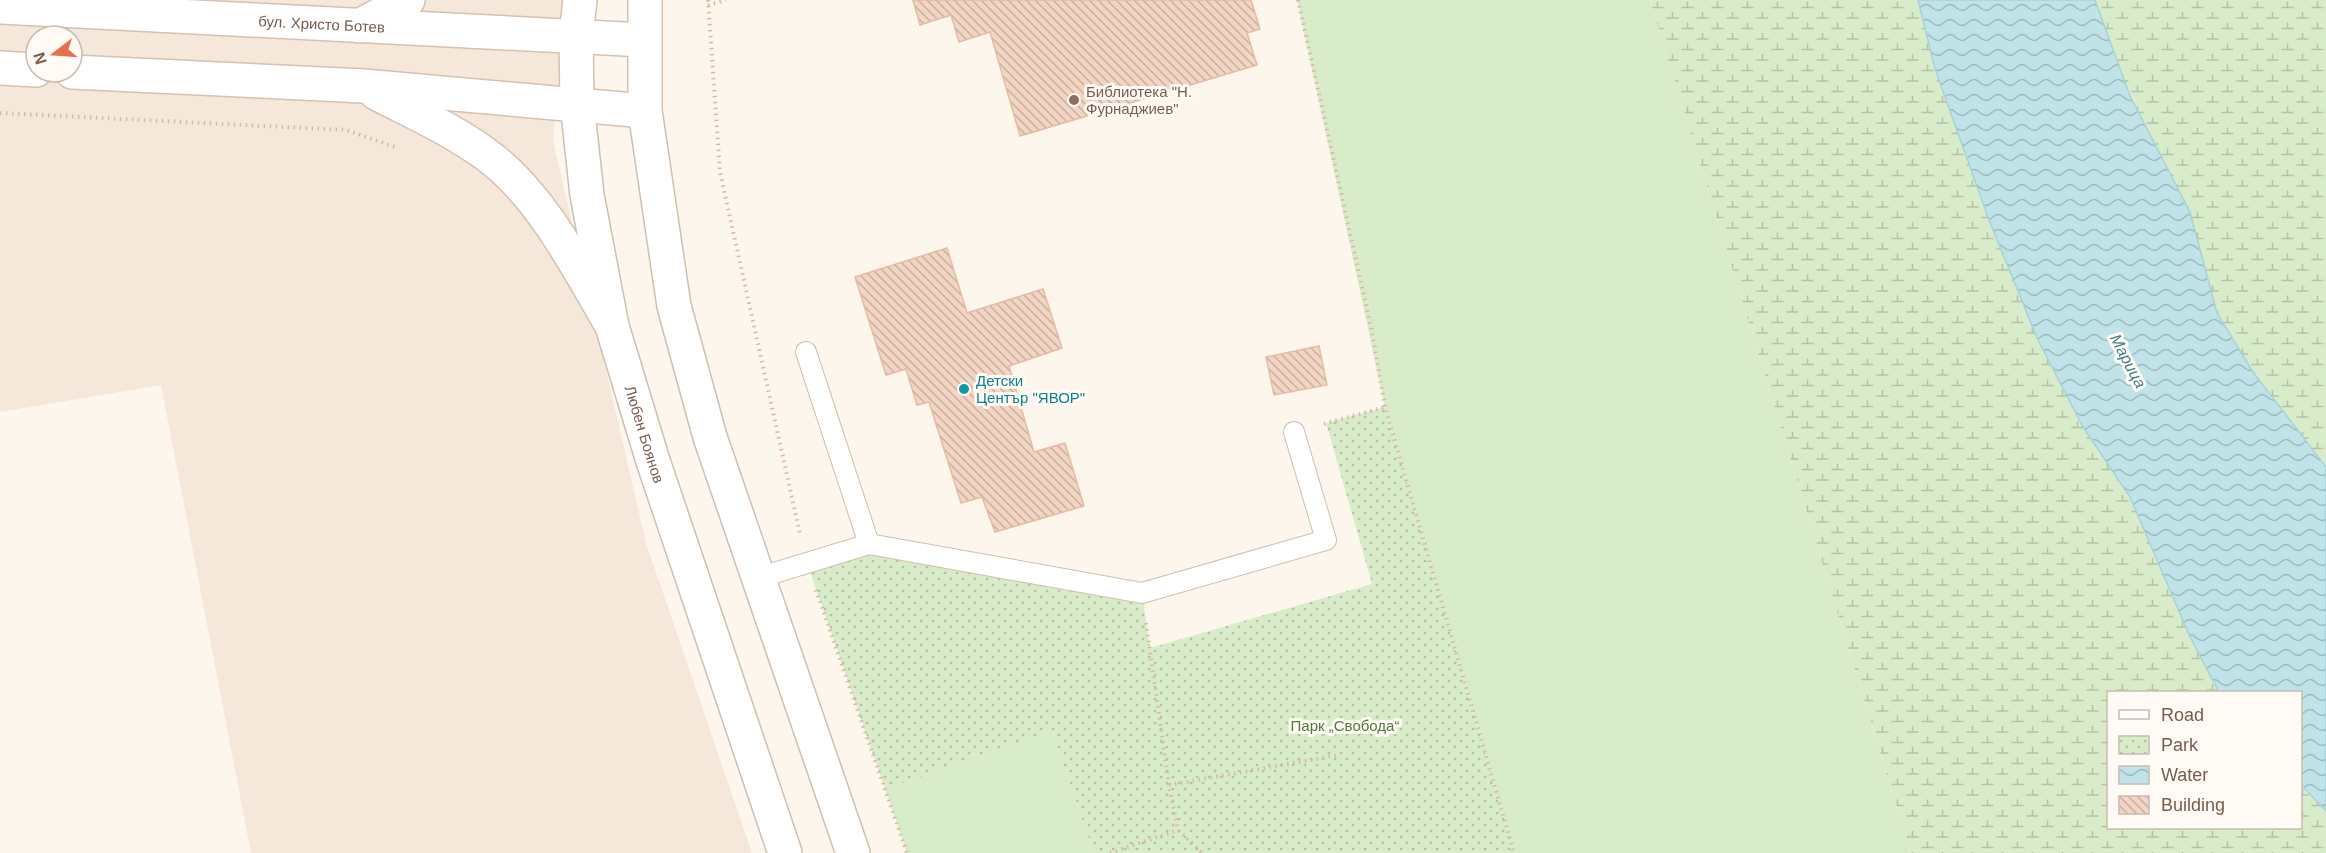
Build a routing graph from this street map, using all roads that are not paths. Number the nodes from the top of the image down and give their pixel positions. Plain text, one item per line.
1 (408, 0) edge
2 (580, 0) edge
3 (645, 0) edge
4 (0, 7) edge
5 (358, 27) junction
6 (576, 36) junction
7 (644, 40) junction
8 (0, 68) edge
9 (24, 69) edge
10 (84, 73) edge
11 (364, 86) junction
12 (577, 104) junction
13 (645, 111) junction
14 (612, 326) junction
15 (806, 352) dead end
16 (1294, 432) road end
17 (869, 544) junction
18 (758, 578) junction
19 (785, 853) edge
20 (853, 853) edge

1 - 5 main road
2 - 6 main road, Любен Боянов
3 - 7 main road
4 - 5 main road, бул. Христо Ботев
5 - 6 main road, бул. Христо Ботев
6 - 7 main road, бул. Христо Ботев
6 - 12 main road, Любен Боянов
7 - 13 main road
8 - 9 main road
10 - 11 main road
11 - 12 main road
11 - 14 main road
12 - 13 main road
12 - 14 main road, Любен Боянов
13 - 18 main road
14 - 19 main road, Любен Боянов
15 - 17 lane
16 - 17 lane
17 - 18 lane
18 - 20 main road

